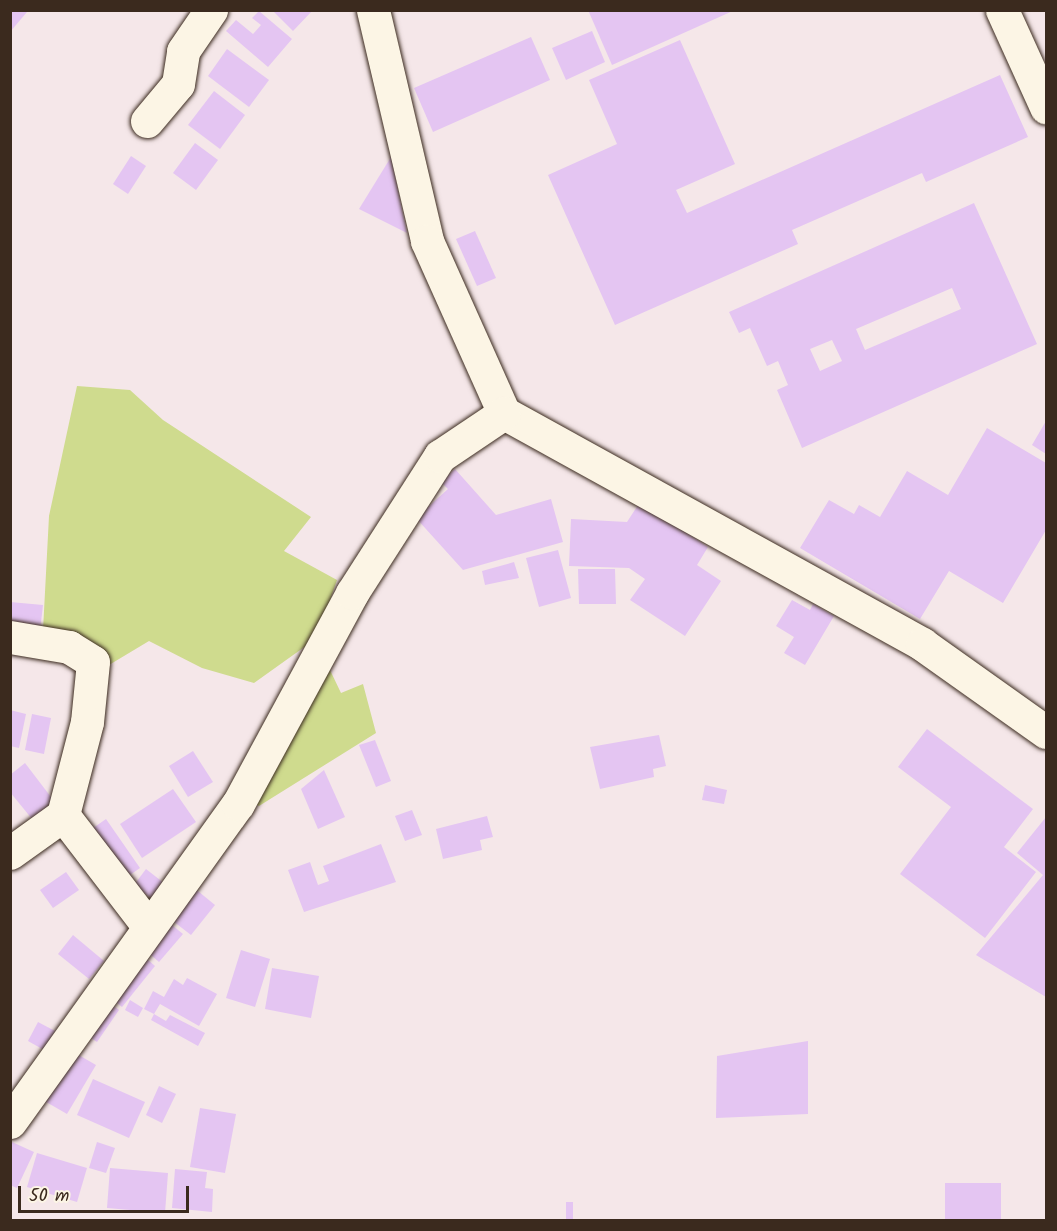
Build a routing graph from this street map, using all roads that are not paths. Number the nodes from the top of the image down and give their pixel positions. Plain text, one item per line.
1 (211, 10) edge
2 (373, 10) edge
3 (1002, 10) edge
4 (1047, 107) edge
5 (147, 121) dead end
6 (504, 413) junction
7 (10, 637) edge
8 (1047, 732) edge
9 (63, 815) junction
10 (10, 853) edge
11 (150, 927) junction
12 (10, 1122) edge

1 - 5 street
2 - 6 street
3 - 4 street
6 - 8 street
6 - 11 street
7 - 9 street
9 - 10 street
9 - 11 street
11 - 12 street

